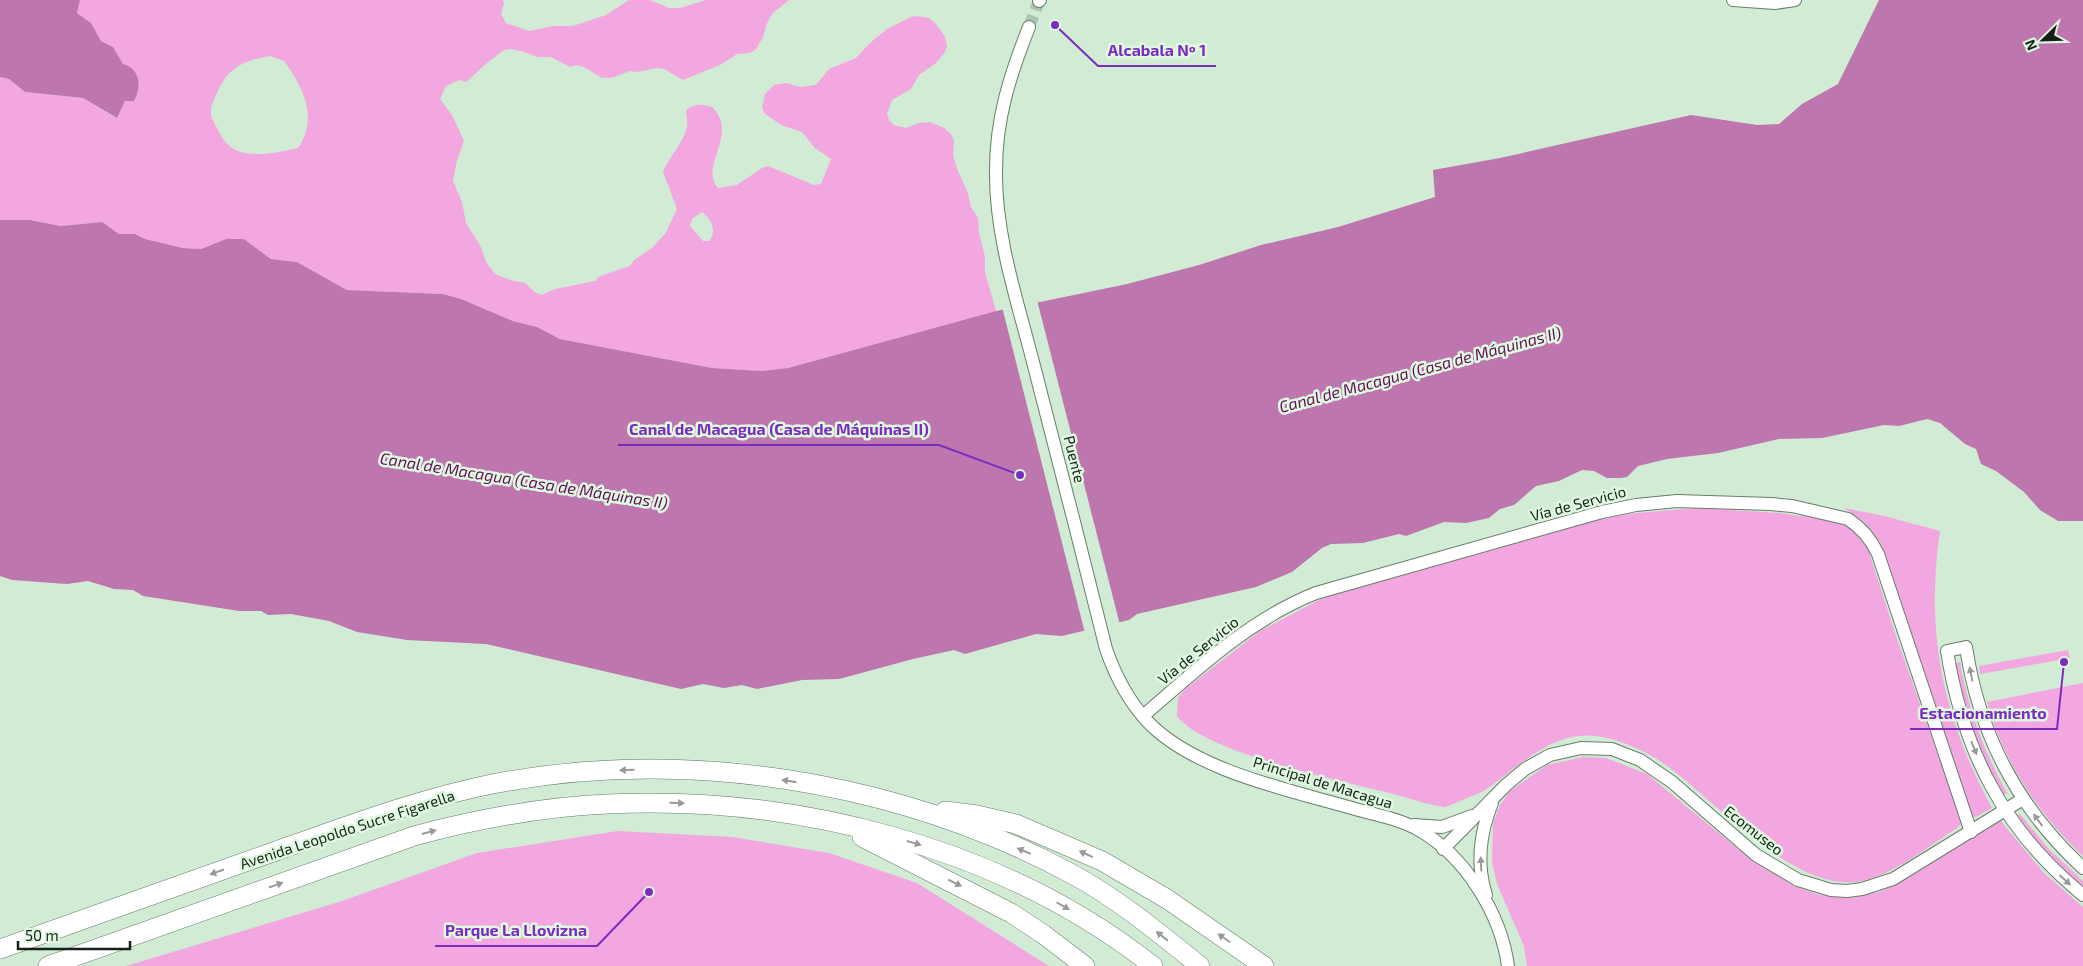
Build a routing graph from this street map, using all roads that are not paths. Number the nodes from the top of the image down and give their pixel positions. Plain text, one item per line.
1 (1733, 0) edge
2 (1795, 0) edge
3 (1029, 27) tunnel mouth
4 (1106, 648) joint
5 (1143, 716) junction
6 (1495, 796) junction
7 (2023, 799) junction
8 (2004, 810) junction
9 (919, 811) junction
10 (1480, 811) junction
11 (832, 823) junction
12 (1406, 824) junction
13 (1970, 832) junction
14 (1443, 849) junction
15 (2083, 868) edge
16 (2083, 895) edge
17 (1491, 911) junction
18 (0, 949) edge
19 (48, 966) edge
20 (1085, 966) edge
21 (1153, 966) edge
22 (1200, 966) edge
23 (1264, 966) edge
24 (1508, 966) edge

1 - 2 street
3 - 4 street, Puente
4 - 5 street, Principal de Macagua
5 - 12 street, Principal de Macagua
5 - 13 street, Vía de Servicio
6 - 10 street, Ecomuseo
6 - 13 street, Ecomuseo
17 -> 6 street, Ecomuseo
7 - 8 street, Ecomuseo
7 -> 8 street
15 -> 7 street
8 - 13 street, Ecomuseo
8 -> 16 street
9 -> 18 main road, Avenida Leopoldo Sucre Figarella
22 -> 9 main road, Avenida Leopoldo Sucre Figarella
23 -> 9 main road
10 - 12 street, Ecomuseo
10 - 14 street, Ecomuseo
19 -> 11 main road, Avenida Leopoldo Sucre Figarella
11 -> 20 main road
11 -> 21 main road, Avenida Leopoldo Sucre Figarella
12 - 14 street, Principal de Macagua
14 - 17 street, Principal de Macagua
17 - 24 street, Principal de Macagua

